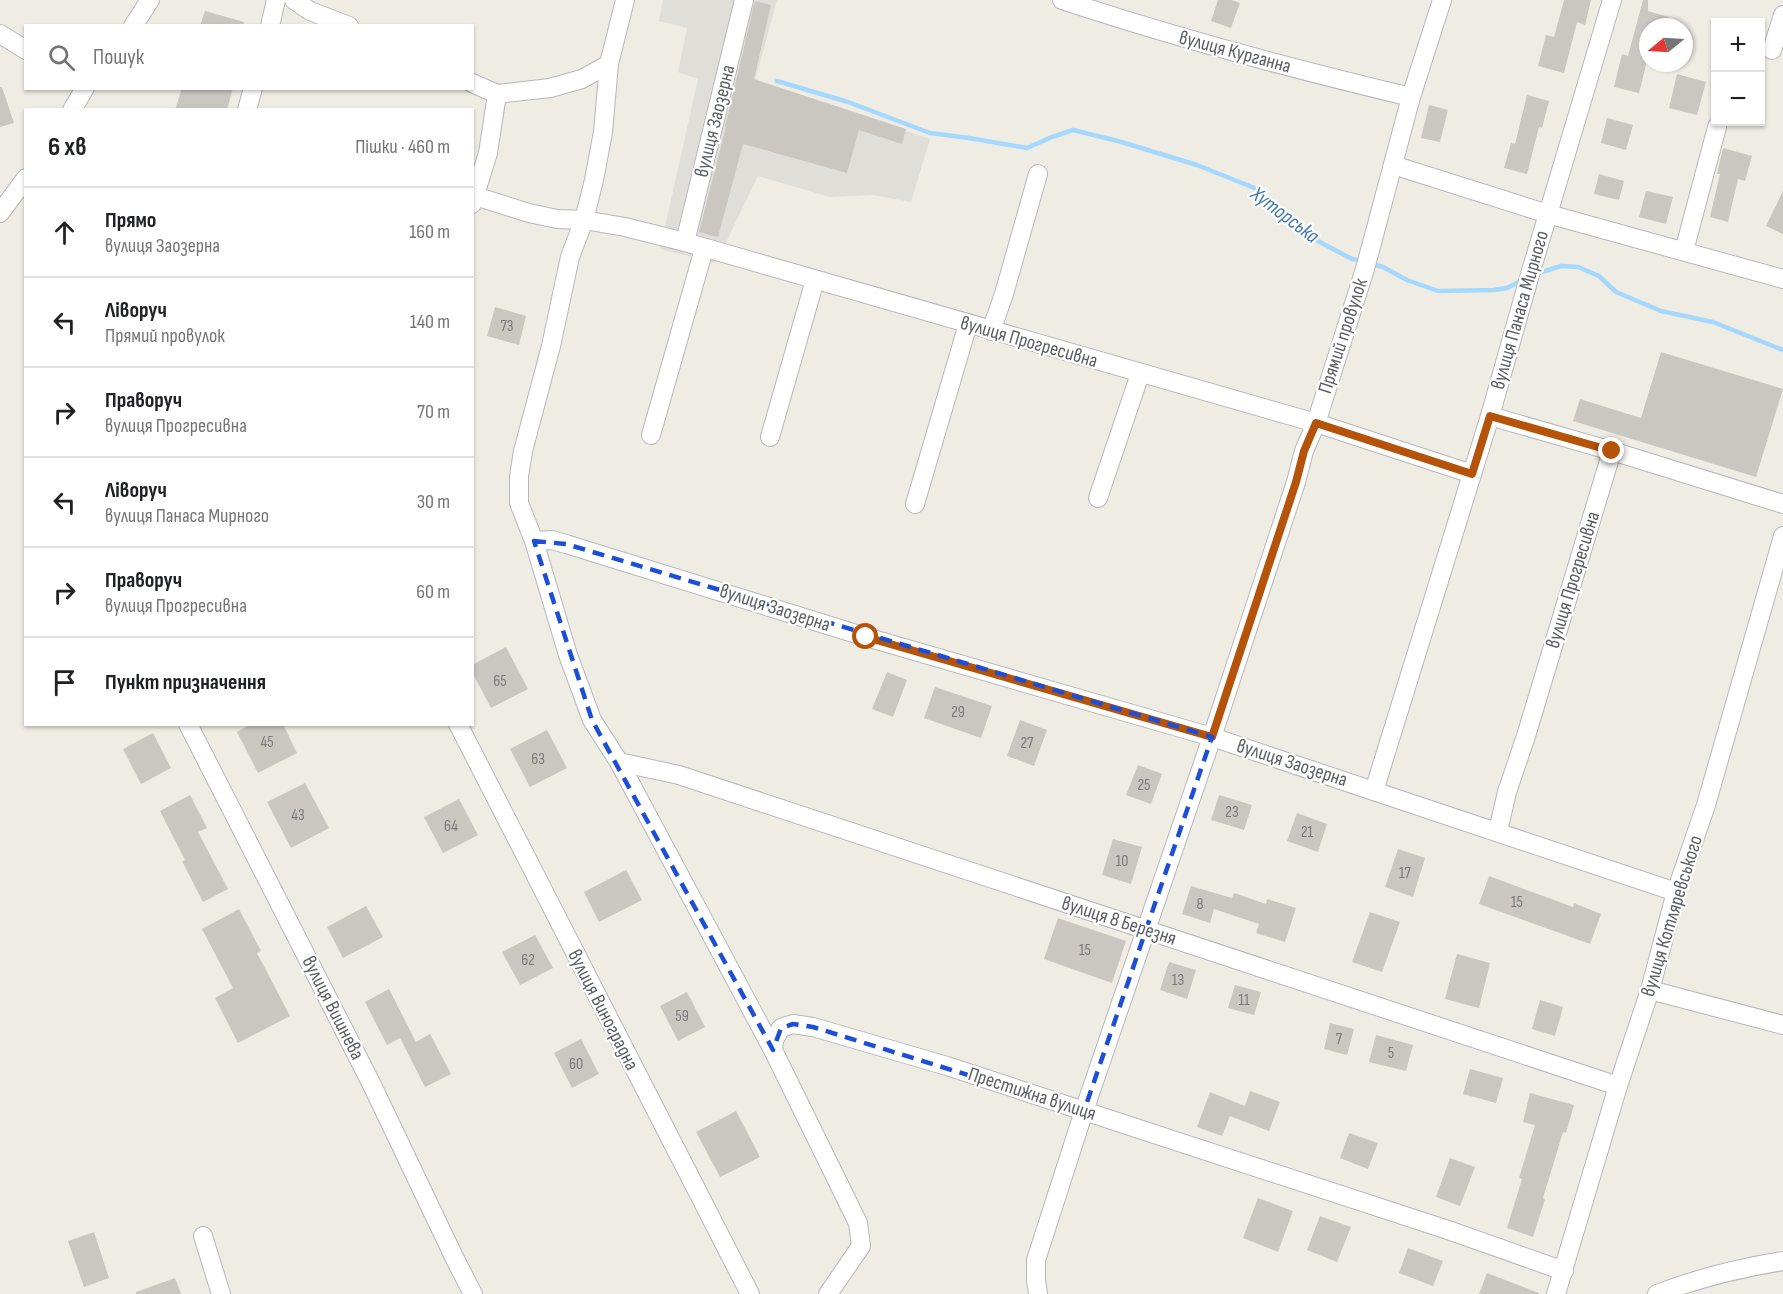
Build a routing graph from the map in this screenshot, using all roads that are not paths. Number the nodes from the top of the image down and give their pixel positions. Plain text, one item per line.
1 (150, 0) edge
2 (276, 0) edge
3 (294, 0) edge
4 (625, 0) edge
5 (744, 0) edge
6 (1062, 0) edge
7 (1442, 0) edge
8 (1612, 0) edge
9 (1783, 15) edge
10 (134, 24) edge
11 (270, 24) edge
12 (344, 24) edge
13 (0, 34) edge
14 (24, 49) edge
15 (1772, 50) dead end
16 (609, 64) junction
17 (474, 84) edge
18 (84, 90) edge
19 (252, 90) edge
20 (497, 94) junction
21 (1411, 97) junction
22 (73, 108) edge
23 (248, 108) edge
24 (1717, 127) dead end
25 (1393, 165) junction
26 (1038, 174) dead end
27 (24, 181) edge
28 (474, 200) edge
29 (0, 213) edge
30 (1548, 214) junction
31 (584, 220) junction
32 (685, 242) junction
33 (704, 249) junction
34 (1684, 251) junction
35 (1783, 279) edge
36 (815, 280) junction
37 (968, 324) junction
38 (991, 331) junction
39 (1140, 374) junction
40 (1490, 416) junction
41 (1316, 423) junction
42 (651, 435) dead end
43 (770, 437) dead end
44 (1612, 451) junction
45 (1472, 474) junction
46 (1098, 498) dead end
47 (915, 504) dead end
48 (1783, 504) edge
49 (1783, 536) edge
50 (534, 541) junction
51 (189, 726) edge
52 (459, 726) edge
53 (1212, 737) junction
54 (618, 762) junction
55 (1374, 791) junction
56 (1498, 831) junction
57 (1676, 891) junction
58 (1146, 930) junction
59 (1650, 990) junction
60 (1783, 1025) edge
61 (773, 1050) junction
62 (1618, 1086) junction
63 (1084, 1111) junction
64 (203, 1236) dead end
65 (1783, 1261) edge
66 (1564, 1271) junction
67 (221, 1294) edge
68 (473, 1294) edge
69 (750, 1294) edge
70 (828, 1294) edge
71 (1038, 1294) edge
72 (1556, 1294) edge
73 (1657, 1294) edge

1 - 10 street
2 - 11 street
3 - 12 street
4 - 16 street
5 - 32 street, вулиця Заозерна
6 - 21 street, вулиця Курганна
7 - 21 street, Прямий провулок
8 - 30 street, вулиця Панаса Мирного
9 - 15 street
13 - 14 street
16 - 20 street
16 - 31 street
17 - 20 street
18 - 22 street
19 - 23 street
20 - 28 street
21 - 25 street, Прямий провулок
24 - 34 street
25 - 30 street
25 - 41 street, Прямий провулок
26 - 38 street
27 - 29 street
28 - 31 street, вулиця Прогресивна
30 - 34 street
30 - 40 street, вулиця Панаса Мирного
31 - 32 street, вулиця Прогресивна
31 - 50 street
32 - 33 street, вулиця Прогресивна
33 - 36 street, вулиця Прогресивна
33 - 42 street
34 - 35 street
36 - 37 street, вулиця Прогресивна
36 - 43 street
37 - 38 street, вулиця Прогресивна
37 - 47 street
38 - 39 street, вулиця Прогресивна
39 - 41 street, вулиця Прогресивна
39 - 46 street
40 - 44 street
40 - 45 street, вулиця Панаса Мирного
41 - 45 street, вулиця Прогресивна
41 - 53 street, Прямий провулок
44 - 48 street
44 - 56 street, вулиця Прогресивна
45 - 55 street, вулиця Панаса Мирного
49 - 57 street, вулиця Котляревського
50 - 53 street, вулиця Заозерна
50 - 54 street
51 - 68 street, вулиця Вишнева
52 - 69 street, вулиця Виноградна
53 - 55 street, вулиця Заозерна
53 - 58 street, Прямий провулок
54 - 58 street, вулиця 8 Березня
54 - 61 street
55 - 56 street, вулиця Заозерна
56 - 57 street, вулиця Заозерна
57 - 59 street, вулиця Котляревського
58 - 62 street, вулиця 8 Березня
58 - 63 street, Прямий провулок
59 - 60 street
59 - 62 street, вулиця Котляревського
61 - 63 street, Престижна вулиця
61 - 70 street
62 - 66 street, вулиця Котляревського
63 - 66 street, Престижна вулиця
63 - 71 street, Прямий провулок
64 - 67 street
65 - 73 street
66 - 72 street, вулиця Котляревського

